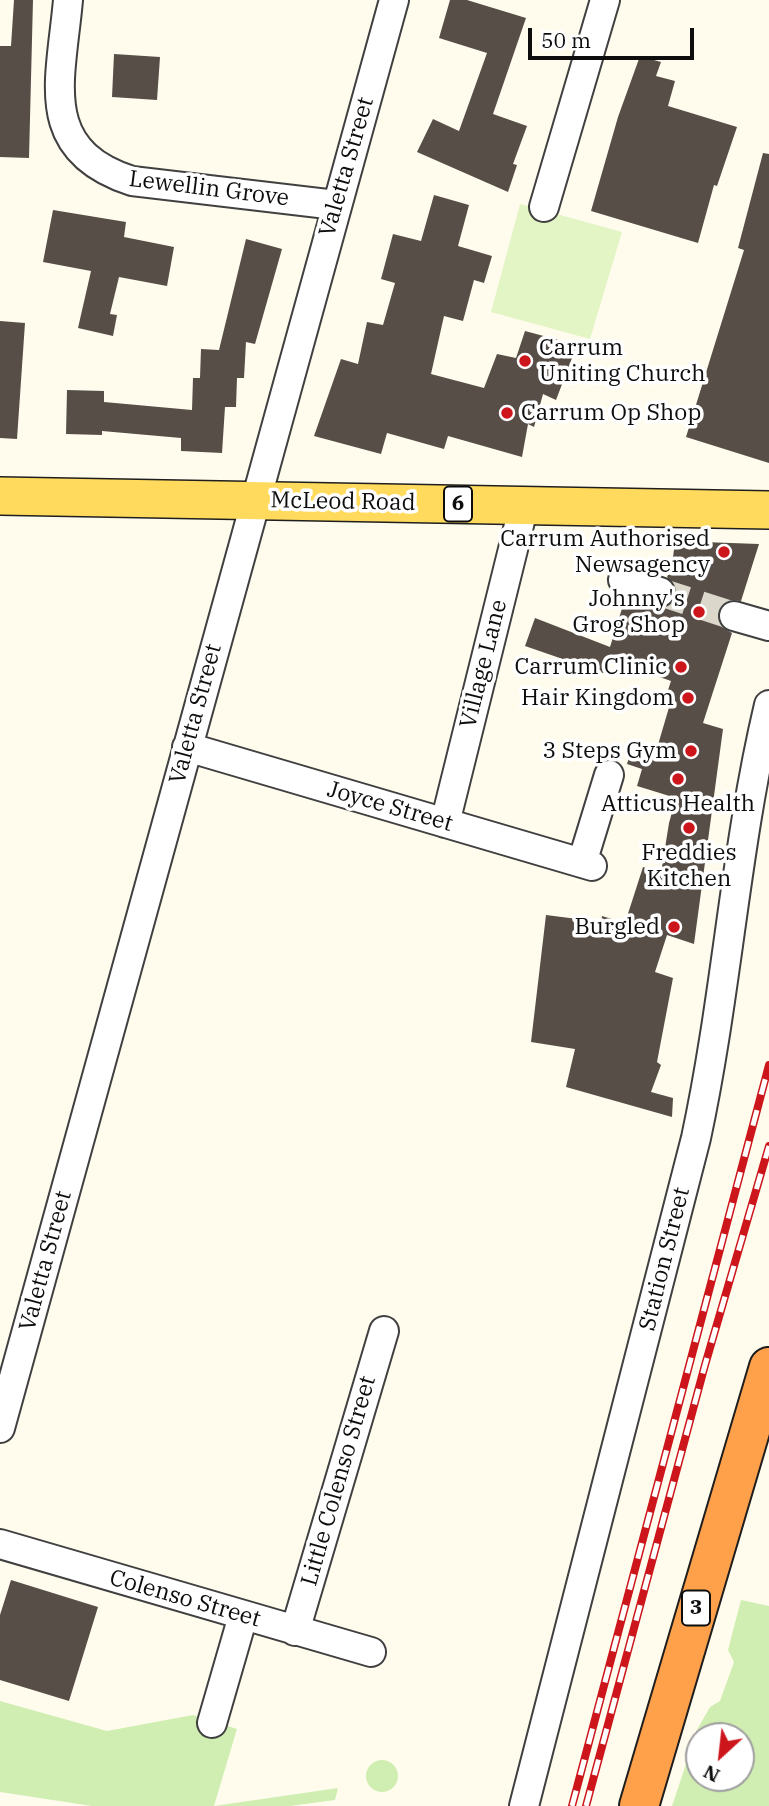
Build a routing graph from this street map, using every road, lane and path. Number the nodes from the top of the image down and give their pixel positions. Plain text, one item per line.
1 (68, 0) edge
2 (394, 0) edge
3 (606, 0) edge
4 (336, 205) junction
5 (544, 207) dead end
6 (0, 496) edge
7 (255, 501) junction
8 (524, 505) junction
9 (769, 510) edge
10 (623, 580) dead end
11 (660, 592) tunnel mouth
12 (734, 616) tunnel mouth
13 (769, 626) edge
14 (769, 705) edge
15 (187, 747) junction
16 (609, 775) dead end
17 (759, 797) edge
18 (445, 823) junction
19 (384, 1331) dead end
20 (769, 1367) edge
21 (0, 1428) edge
22 (759, 1433) edge
23 (0, 1544) edge
24 (243, 1616) junction
25 (295, 1631) junction
26 (370, 1652) dead end
27 (212, 1723) dead end
28 (641, 1797) edge
29 (524, 1806) edge

1 - 4 street, Lewellin Grove
2 - 4 street, Valetta Street
3 - 5 street
4 - 7 street, Valetta Street
6 - 7 main road, McLeod Road / 6
7 - 8 main road, McLeod Road / 6
7 - 15 street, Valetta Street
8 - 9 main road, McLeod Road / 6
8 - 18 street, Village Lane
10 - 11 street
12 - 13 street
14 - 17 street, Station Street
15 - 18 street, Joyce Street
15 - 21 street, Valetta Street
16 - 18 street, Joyce Street
17 - 29 street, Station Street
19 - 25 street, Little Colenso Street
20 - 22 highway, 3
22 - 28 highway, 3
23 - 24 street, Colenso Street
24 - 25 street, Colenso Street
24 - 27 street
25 - 26 street, Colenso Street

